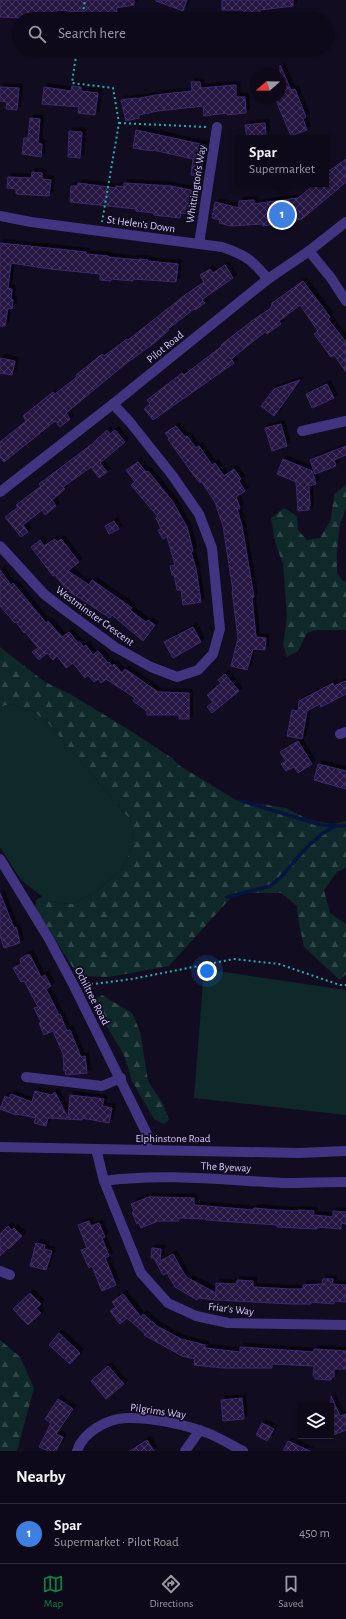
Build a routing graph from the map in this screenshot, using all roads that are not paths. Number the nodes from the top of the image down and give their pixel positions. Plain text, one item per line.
1 (217, 127) road end
2 (0, 216) edge
3 (346, 222) edge
4 (198, 244) junction
5 (308, 251) junction
6 (268, 279) junction
7 (346, 301) edge
8 (113, 404) junction
9 (346, 421) edge
10 (302, 431) dead end
11 (0, 492) edge
12 (0, 546) edge
13 (0, 859) edge
14 (26, 1077) dead end
15 (121, 1078) junction
16 (0, 1147) edge
17 (96, 1149) junction
18 (146, 1150) junction
19 (346, 1151) edge
20 (104, 1182) junction
21 (346, 1182) edge
22 (346, 1325) edge
23 (200, 1430) junction
24 (77, 1451) edge
25 (185, 1451) edge
26 (244, 1451) edge

1 - 4 street, Whittington's Way
2 - 4 street, St Helen's Down
3 - 5 street, Pilot Road
4 - 6 street, St Helen's Down
5 - 6 street, Pilot Road
5 - 7 street
6 - 8 street, Pilot Road
8 - 11 street, Pilot Road
8 - 12 street, Westminster Crescent
9 - 10 street
13 - 15 street, Ochiltree Road
14 - 15 street
15 - 18 street, Ochiltree Road
16 - 17 street, Elphinstone Road
17 - 18 street, Elphinstone Road
17 - 20 street, Friar's Way
18 - 19 street, Elphinstone Road
20 - 21 street, The Byeway
20 - 22 street, Friar's Way
23 - 24 street, Pilgrims Way
23 - 25 street
23 - 26 street, Pilgrims Way

